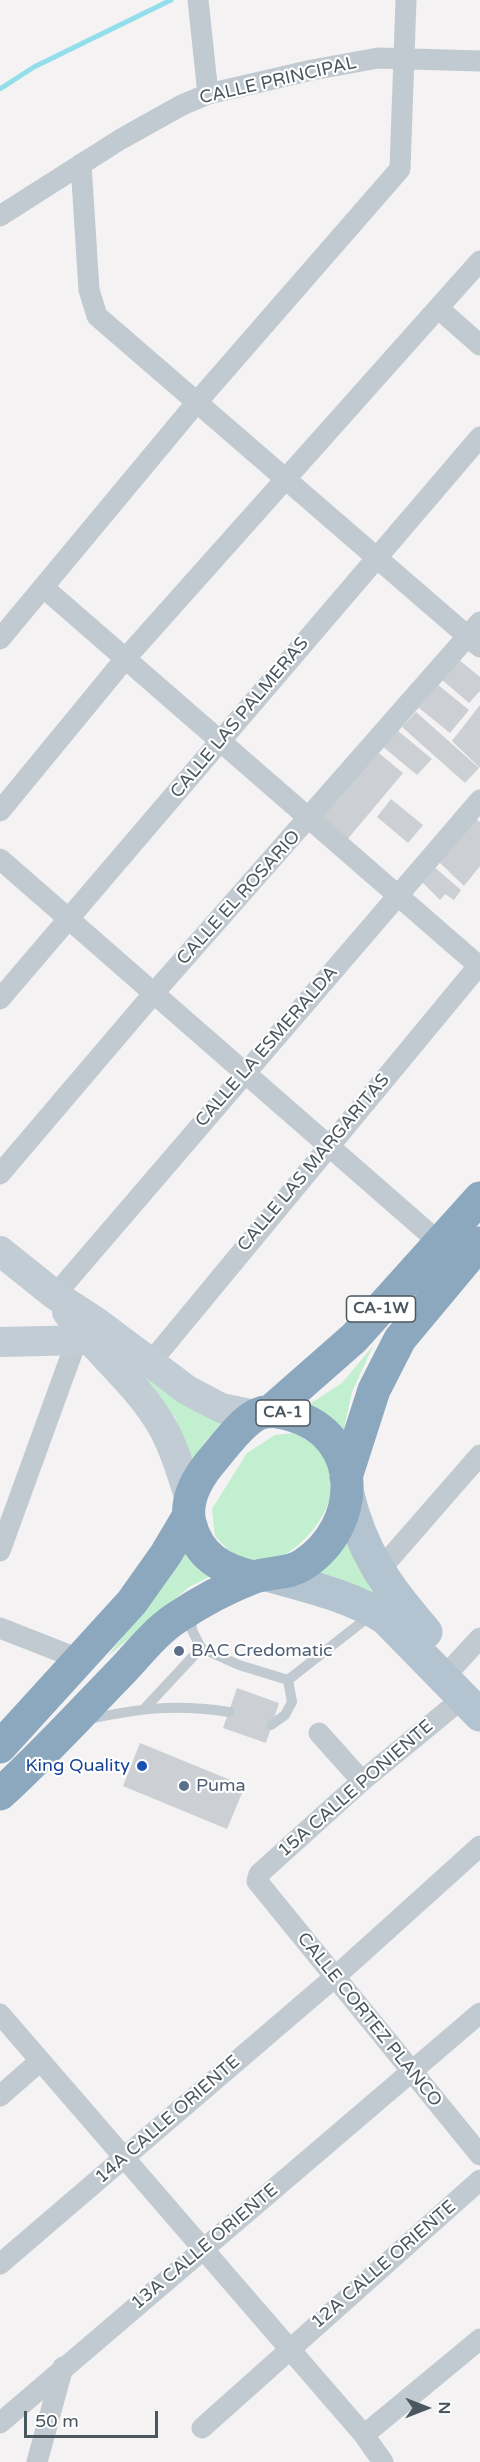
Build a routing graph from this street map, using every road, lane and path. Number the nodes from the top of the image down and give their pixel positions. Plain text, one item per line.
1 (198, 0) edge
2 (406, 0) edge
3 (404, 58) junction
4 (480, 61) edge
5 (208, 94) junction
6 (81, 164) junction
7 (0, 216) edge
8 (480, 261) edge
9 (438, 308) junction
10 (480, 345) edge
11 (197, 402) junction
12 (480, 437) edge
13 (286, 479) junction
14 (376, 557) junction
15 (43, 587) junction
16 (476, 636) edge
17 (0, 639) edge
18 (126, 659) junction
19 (219, 741) junction
20 (480, 800) edge
21 (0, 811) edge
22 (309, 819) junction
23 (0, 859) edge
24 (398, 896) junction
25 (70, 920) junction
26 (479, 965) edge
27 (154, 993) junction
28 (0, 999) edge
29 (244, 1072) junction
30 (329, 1145) junction
31 (0, 1174) edge
32 (480, 1198) edge
33 (480, 1242) edge
34 (441, 1244) junction
35 (0, 1251) edge
36 (55, 1295) junction
37 (82, 1341) junction
38 (0, 1342) edge
39 (150, 1363) junction
40 (263, 1413) junction
41 (480, 1455) edge
42 (347, 1484) junction
43 (189, 1508) junction
44 (0, 1551) edge
45 (378, 1572) junction
46 (261, 1576) junction
47 (190, 1609) junction
48 (376, 1612) junction
49 (0, 1628) edge
50 (480, 1638) edge
51 (201, 1648) junction
52 (80, 1659) junction
53 (455, 1665) junction
54 (288, 1680) junction
55 (474, 1705) edge
56 (146, 1707) junction
57 (229, 1712) dead end
58 (71, 1723) junction
59 (271, 1725) dead end
60 (319, 1733) dead end
61 (0, 1747) edge
62 (362, 1781) junction
63 (0, 1794) edge
64 (480, 1846) edge
65 (259, 1885) joint
66 (336, 1976) junction
67 (480, 2013) edge
68 (0, 2014) edge
69 (40, 2061) junction
70 (410, 2072) junction
71 (0, 2096) edge
72 (480, 2155) edge
73 (123, 2159) junction
74 (480, 2180) edge
75 (202, 2249) junction
76 (0, 2264) edge
77 (480, 2339) edge
78 (288, 2349) junction
79 (63, 2367) junction
80 (0, 2423) edge
81 (202, 2428) dead end
82 (364, 2435) junction
83 (37, 2462) edge
84 (383, 2462) edge

1 - 5 street
2 - 3 street
3 - 4 street, CALLE PRINCIPAL
3 - 5 street, CALLE PRINCIPAL
3 - 11 street
5 - 6 street, CALLE PRINCIPAL
6 - 7 street, CALLE PRINCIPAL
6 - 11 street
8 - 9 street
9 - 10 street
9 - 13 street
11 - 13 street
11 - 15 street
12 - 14 street, CALLE LAS PALMERAS
13 - 14 street
13 - 18 street
14 - 16 street
14 - 19 street, CALLE LAS PALMERAS
15 - 17 street
15 - 18 street
16 - 22 street, CALLE EL ROSARIO
18 - 19 street
18 - 21 street
19 - 22 street
19 - 25 street, CALLE LAS PALMERAS
20 - 24 street, CALLE LA ESMERALDA
22 - 24 street
22 - 27 street, CALLE EL ROSARIO
23 - 25 street
24 - 26 street
24 - 29 street, CALLE LA ESMERALDA
25 - 27 street
25 - 28 street, CALLE LAS PALMERAS
26 - 30 street, CALLE LAS MARGARITAS
27 - 29 street
27 - 31 street, CALLE EL ROSARIO
29 - 30 street
29 - 36 street, CALLE LA ESMERALDA
30 - 34 street
30 - 39 street, CALLE LAS MARGARITAS
32 - 34 highway, CA-1W
33 - 42 highway, CA-1W
34 - 40 highway, CA-1W
35 - 36 main road
36 - 37 main road
36 - 39 main road
37 - 38 main road
37 - 43 main road
37 - 44 street
39 - 40 main road
40 - 42 highway, CA-1
40 - 43 highway, CA-1
41 - 45 street
42 - 45 main road
42 - 46 highway
43 - 46 highway
43 - 52 highway
45 - 53 main road
46 - 47 highway
46 - 48 main road
47 - 51 lane
47 - 58 highway
48 - 54 lane
48 - 55 main road
49 - 52 street
50 - 53 street
51 - 54 lane
51 - 56 lane
52 - 61 highway
53 - 55 main road
54 - 59 lane
55 - 62 street, 15A CALLE PONIENTE
56 - 57 lane
56 - 58 lane
58 - 63 highway
60 - 62 street
62 - 65 street, 15A CALLE PONIENTE
64 - 66 street, 14A CALLE ORIENTE
65 - 66 street, CALLE CORTEZ PLANCO
66 - 70 street, CALLE CORTEZ PLANCO
66 - 73 street, 14A CALLE ORIENTE
67 - 70 street, 13A CALLE ORIENTE
68 - 69 street
69 - 71 street
69 - 73 street
70 - 72 street, CALLE CORTEZ PLANCO
70 - 75 street, 13A CALLE ORIENTE
73 - 75 street
73 - 76 street, 14A CALLE ORIENTE
74 - 78 street, 12A CALLE ORIENTE
75 - 78 street
75 - 79 street, 13A CALLE ORIENTE
77 - 82 street
78 - 81 street, 12A CALLE ORIENTE
78 - 82 street
79 - 80 street, 13A CALLE ORIENTE
79 - 83 street
82 - 84 street

